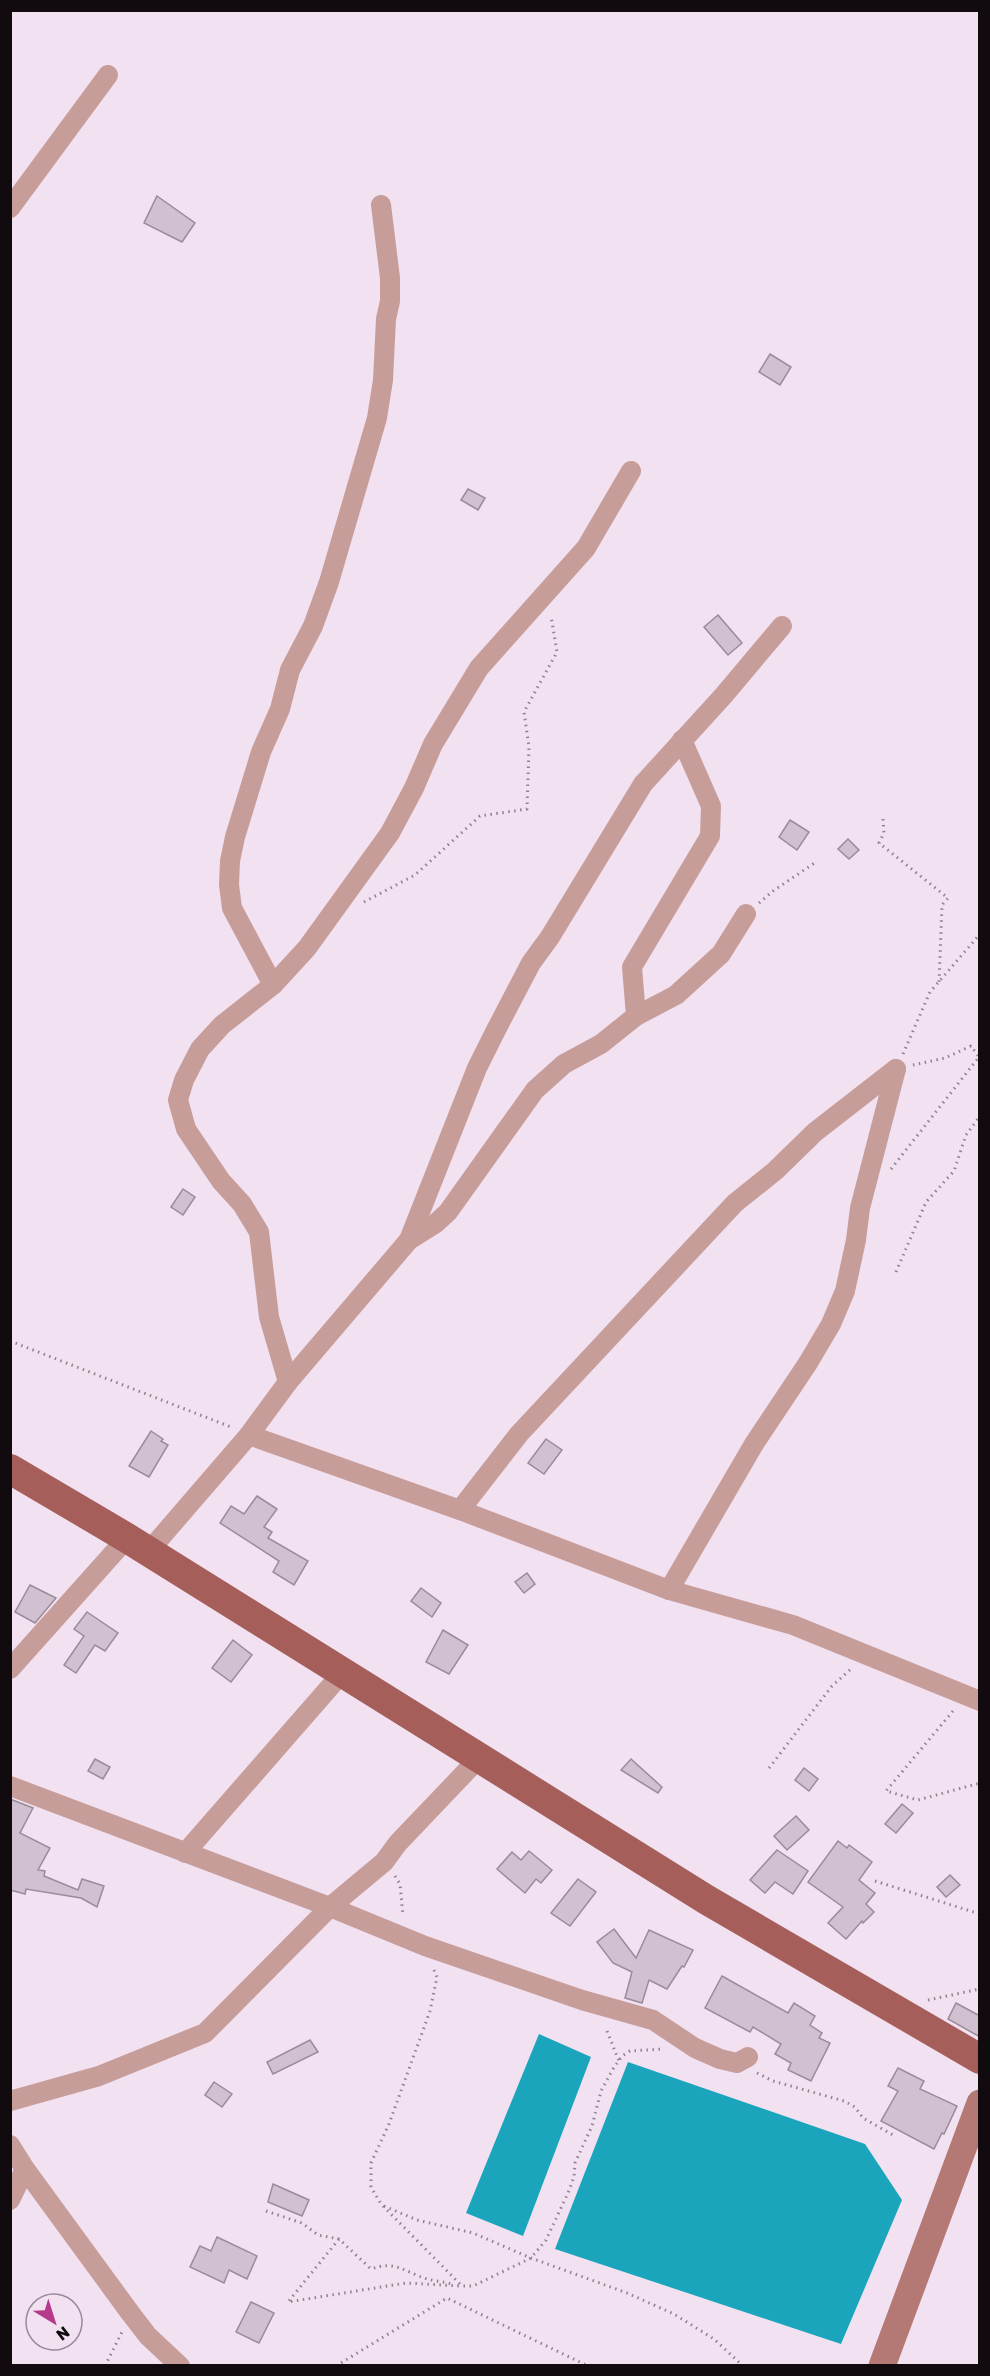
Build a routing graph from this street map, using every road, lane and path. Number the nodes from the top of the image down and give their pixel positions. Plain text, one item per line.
1 (108, 75) dead end
2 (381, 206) dead end
3 (10, 208) edge
4 (631, 471) dead end
5 (547, 592) junction
6 (782, 626) dead end
7 (682, 740) junction
8 (883, 819) dead end
9 (816, 862) dead end
10 (746, 914) joint
11 (325, 922) junction
12 (980, 934) edge
13 (939, 983) junction
14 (273, 985) junction
15 (636, 1016) junction
16 (896, 1070) junction
17 (980, 1116) edge
18 (888, 1172) dead end
19 (409, 1240) junction
20 (896, 1272) dead end
21 (10, 1341) edge
22 (288, 1382) junction
23 (249, 1435) junction
24 (10, 1469) edge
25 (460, 1510) junction
26 (138, 1544) junction
27 (669, 1590) junction
28 (866, 1654) junction
29 (10, 1669) edge
30 (343, 1672) junction
31 (973, 1698) edge
32 (480, 1756) junction
33 (769, 1768) dead end
34 (980, 1783) edge
35 (10, 1786) edge
36 (185, 1853) junction
37 (384, 1862) junction
38 (875, 1881) dead end
39 (330, 1907) junction
40 (980, 1914) edge
41 (415, 1942) junction
42 (980, 1989) edge
43 (891, 2009) junction
44 (607, 2031) dead end
45 (695, 2048) junction
46 (980, 2059) edge
47 (742, 2060) joint
48 (619, 2061) junction
49 (10, 2101) edge
50 (980, 2103) edge
51 (893, 2135) dead end
52 (10, 2145) edge
53 (25, 2169) junction
54 (10, 2200) edge
55 (381, 2204) junction
56 (266, 2211) dead end
57 (339, 2239) junction
58 (531, 2258) junction
59 (462, 2286) junction
60 (131, 2314) junction
61 (105, 2366) edge
62 (180, 2366) edge
63 (336, 2366) edge
64 (588, 2366) edge
65 (743, 2366) edge
66 (882, 2366) edge

1 - 3 street
2 - 14 street
4 - 5 street
5 - 11 street
5 - 11 path
6 - 7 street
7 - 15 street
7 - 19 street
8 - 13 path
9 - 10 path
10 - 15 street
11 - 14 street
12 - 13 path
13 - 16 path
14 - 22 street
15 - 19 street
16 - 18 path
16 - 25 street
16 - 27 street
17 - 20 path
19 - 22 street
21 - 23 path
22 - 23 street
23 - 25 street
23 - 26 street
24 - 26 main road
25 - 27 street
26 - 29 street
26 - 30 main road
27 - 28 street
28 - 31 street
28 - 33 path
30 - 32 main road
30 - 36 street
31 - 34 path
32 - 37 street
32 - 43 main road
35 - 36 street
36 - 39 street
37 - 39 street
37 - 41 path
38 - 40 path
39 - 41 street
39 - 49 street
41 - 45 street
41 - 55 path
42 - 43 path
43 - 46 main road
44 - 48 path
45 - 47 street
45 - 48 path
47 - 51 path
48 - 58 path
50 - 66 main road
52 - 53 street
53 - 54 street
53 - 60 street
55 - 58 path
55 - 59 path
56 - 57 path
57 - 59 path
57 - 59 path
58 - 59 path
58 - 65 path
60 - 61 path
60 - 62 street
63 - 64 path

